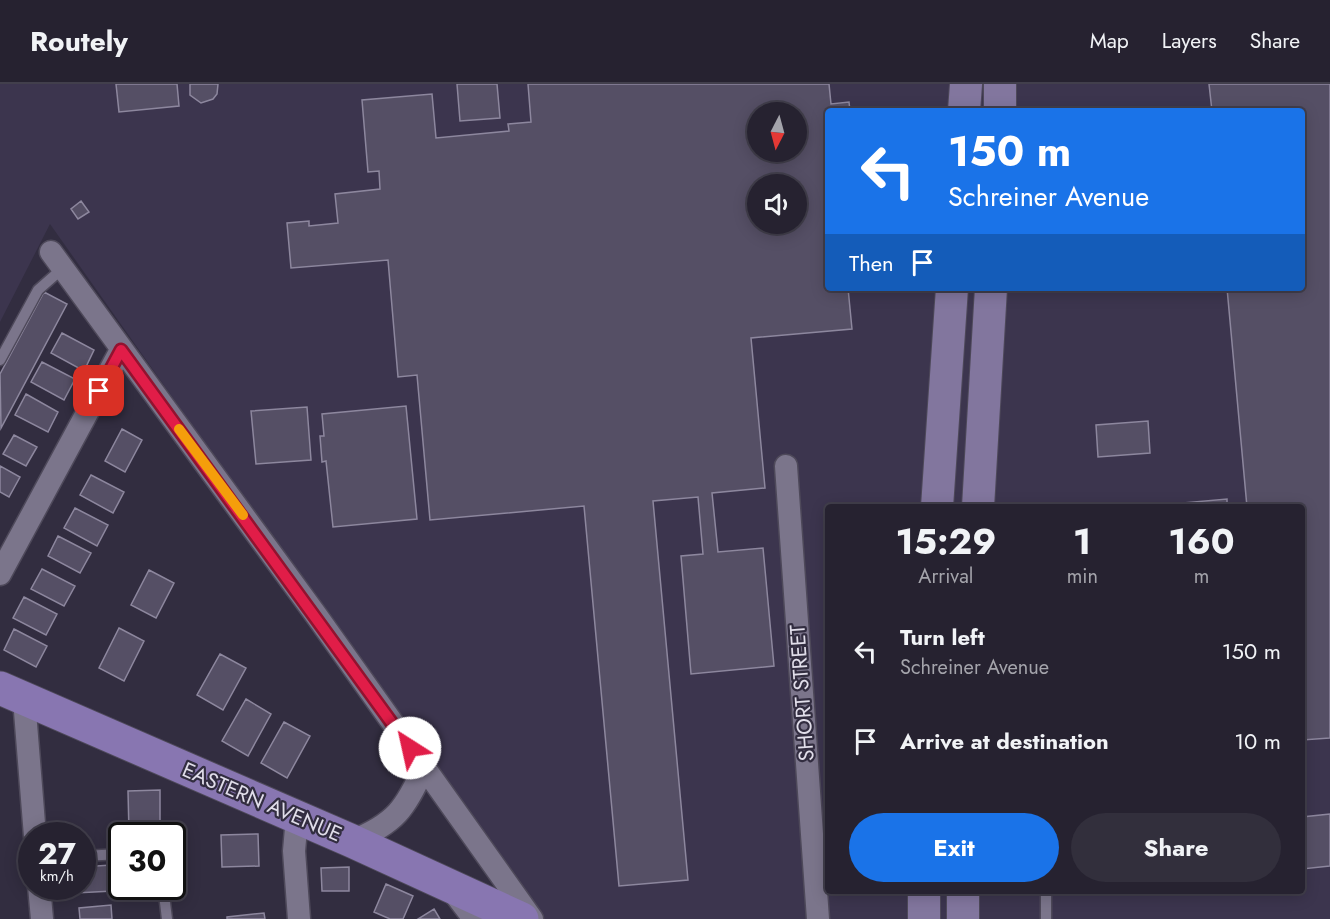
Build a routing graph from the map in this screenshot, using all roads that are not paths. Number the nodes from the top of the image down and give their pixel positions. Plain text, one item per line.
1 (966, 84) edge
2 (1000, 84) edge
3 (964, 108) edge
4 (1000, 108) edge
5 (57, 260) joint
6 (952, 291) edge
7 (991, 291) edge
8 (121, 350) junction
9 (0, 360) edge
10 (786, 466) dead end
11 (937, 504) edge
12 (978, 504) edge
13 (0, 574) edge
14 (12, 693) edge
15 (424, 767) junction
16 (297, 816) junction
17 (33, 822) edge
18 (352, 841) junction
19 (447, 885) junction
20 (924, 894) edge
21 (963, 894) edge
22 (1046, 894) edge
23 (40, 900) edge
24 (165, 900) edge
25 (42, 919) edge
26 (167, 919) edge
27 (299, 919) edge
28 (474, 919) edge
29 (522, 919) edge
30 (532, 919) edge
31 (818, 919) edge
32 (924, 919) edge
33 (963, 919) edge
34 (1046, 919) edge

1 - 3 main road
2 - 4 main road
5 - 8 street
5 - 9 lane
6 - 11 main road
7 - 12 main road
8 - 13 street
8 - 15 street
10 - 31 street, SHORT STREET
14 - 16 main road, EASTERN AVENUE
14 - 17 street
15 - 18 street
15 - 30 street
16 - 18 main road, EASTERN AVENUE
16 - 27 street
18 - 19 main road, EASTERN AVENUE
19 - 28 street
19 - 29 main road, EASTERN AVENUE
20 - 32 main road
21 - 33 main road
22 - 34 lane
23 - 25 street
24 - 26 lane

